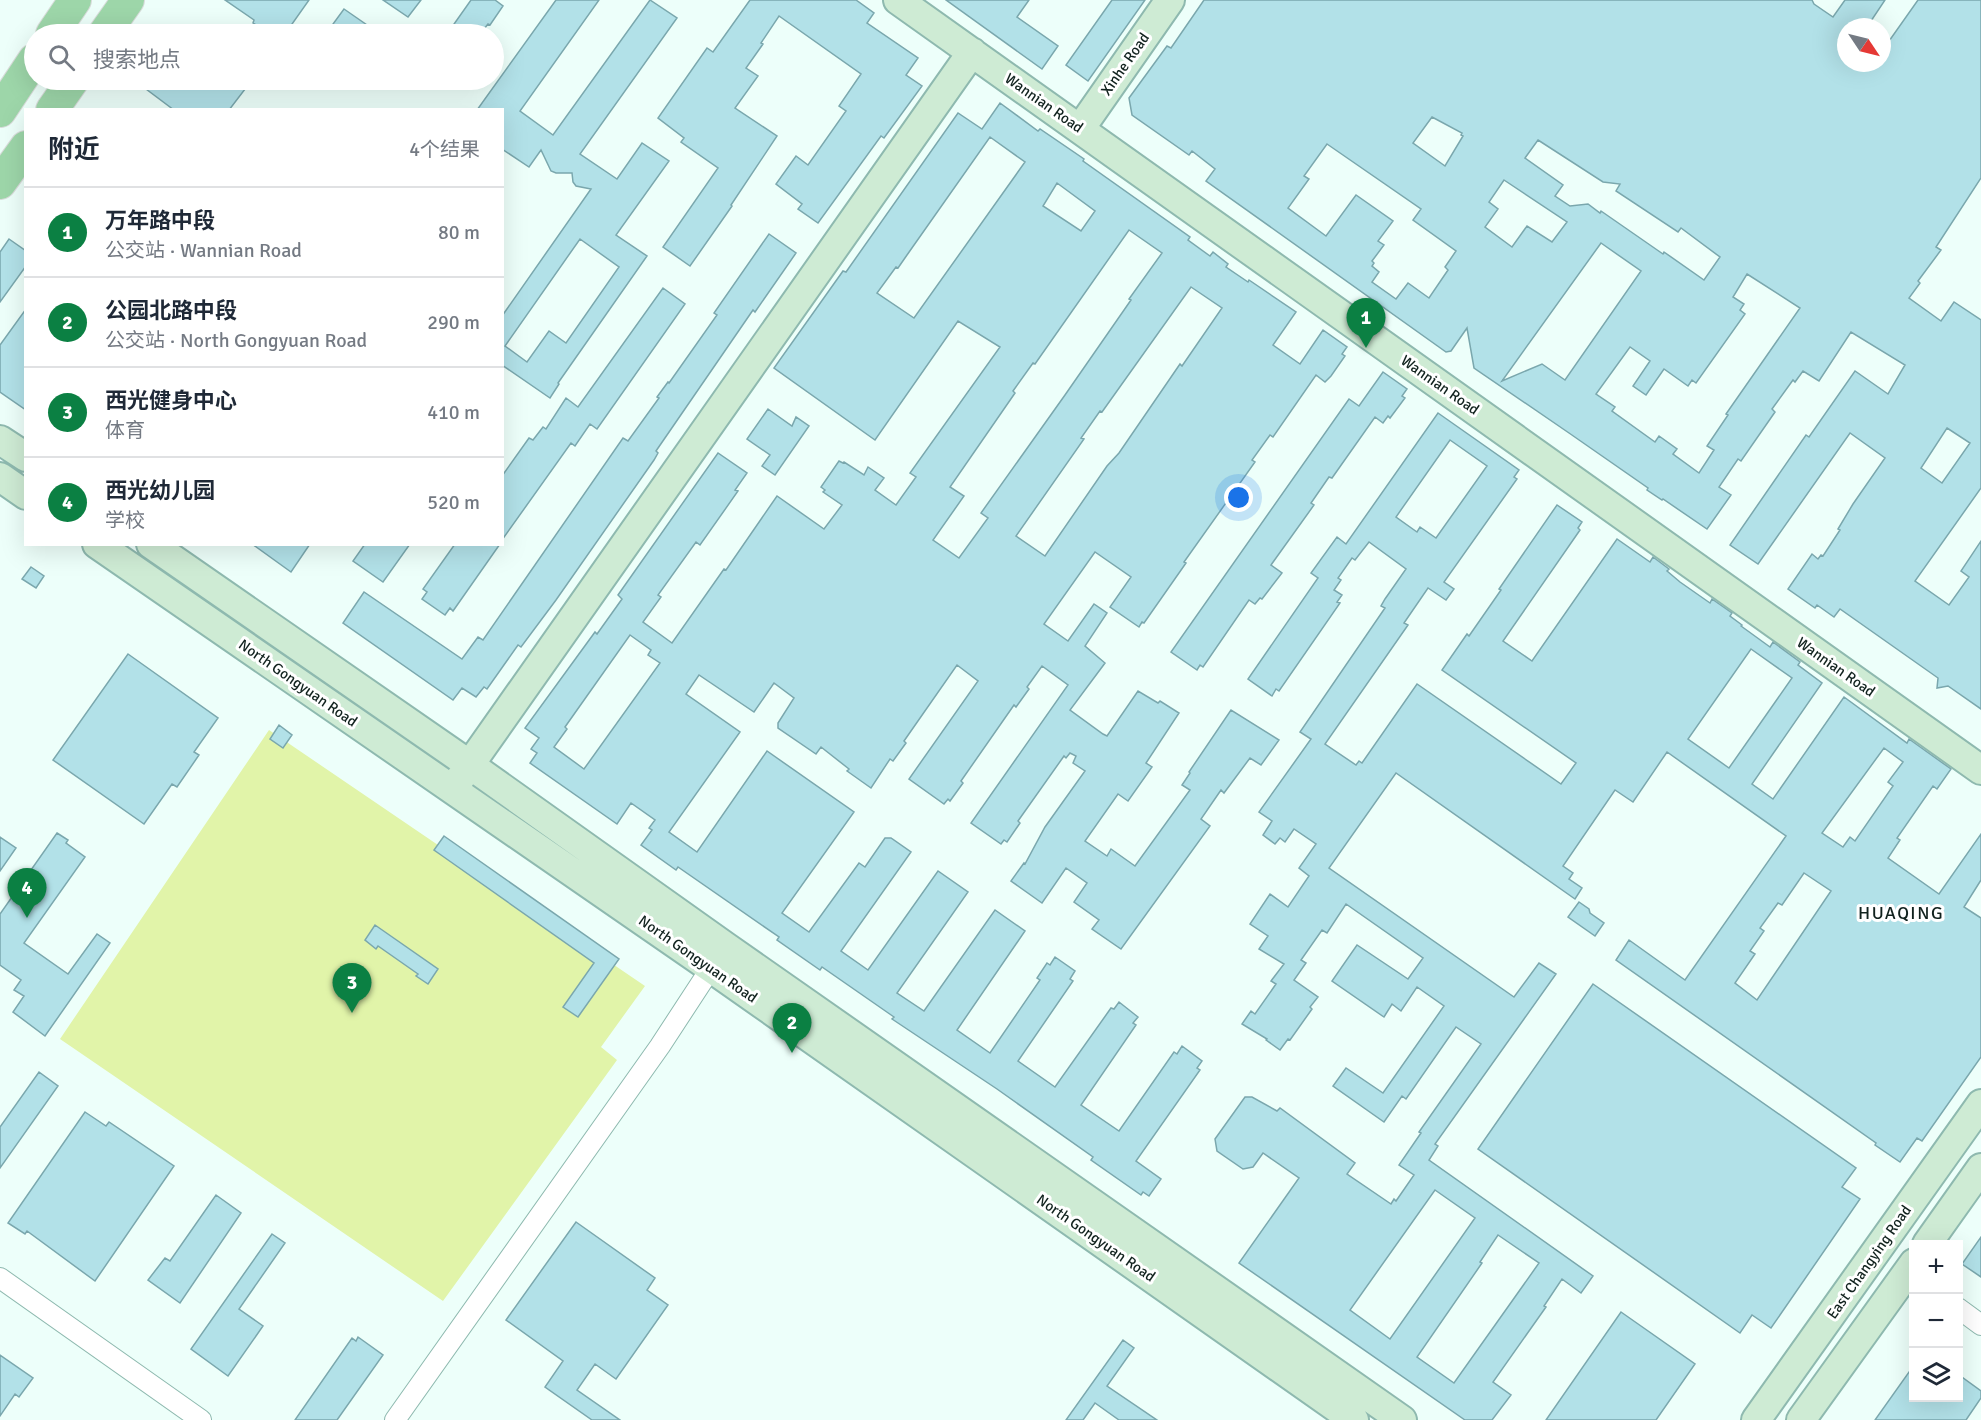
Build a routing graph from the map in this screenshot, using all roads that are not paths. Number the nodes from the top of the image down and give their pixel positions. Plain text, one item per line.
1 (75, 0) edge
2 (128, 0) edge
3 (898, 0) edge
4 (1170, 0) edge
5 (59, 24) edge
6 (111, 24) edge
7 (972, 52) junction
8 (24, 75) edge
9 (66, 90) edge
10 (53, 108) edge
11 (0, 111) edge
12 (1080, 129) junction
13 (24, 150) edge
14 (0, 183) edge
15 (0, 440) edge
16 (24, 457) edge
17 (0, 477) edge
18 (24, 494) edge
19 (100, 546) edge
20 (154, 546) edge
21 (470, 765) junction
22 (1981, 770) edge
23 (453, 789) junction
24 (711, 968) junction
25 (1981, 1104) edge
26 (1981, 1168) edge
27 (1931, 1240) edge
28 (1909, 1274) edge
29 (0, 1278) edge
30 (1963, 1311) edge
31 (1981, 1325) edge
32 (201, 1420) edge
33 (395, 1420) edge
34 (1354, 1420) edge
35 (1402, 1420) edge
36 (1756, 1420) edge
37 (1802, 1420) edge

1 - 5 main road
2 - 6 main road
3 - 7 main road, Wannian Road
4 - 12 main road, Xinhe Road
7 - 12 main road, Wannian Road
7 - 21 main road
8 - 11 main road
9 - 10 main road
12 - 22 main road, Wannian Road
13 - 14 main road
15 - 16 main road
17 - 18 main road
19 - 23 main road, North Gongyuan Road
20 - 21 main road, North Gongyuan Road
21 - 23 main road
21 - 35 main road, North Gongyuan Road
23 - 24 main road, North Gongyuan Road
24 - 33 street
24 - 34 main road, North Gongyuan Road
25 - 36 main road, East Changying Road
26 - 27 main road
28 - 37 main road
29 - 32 street
30 - 31 street

